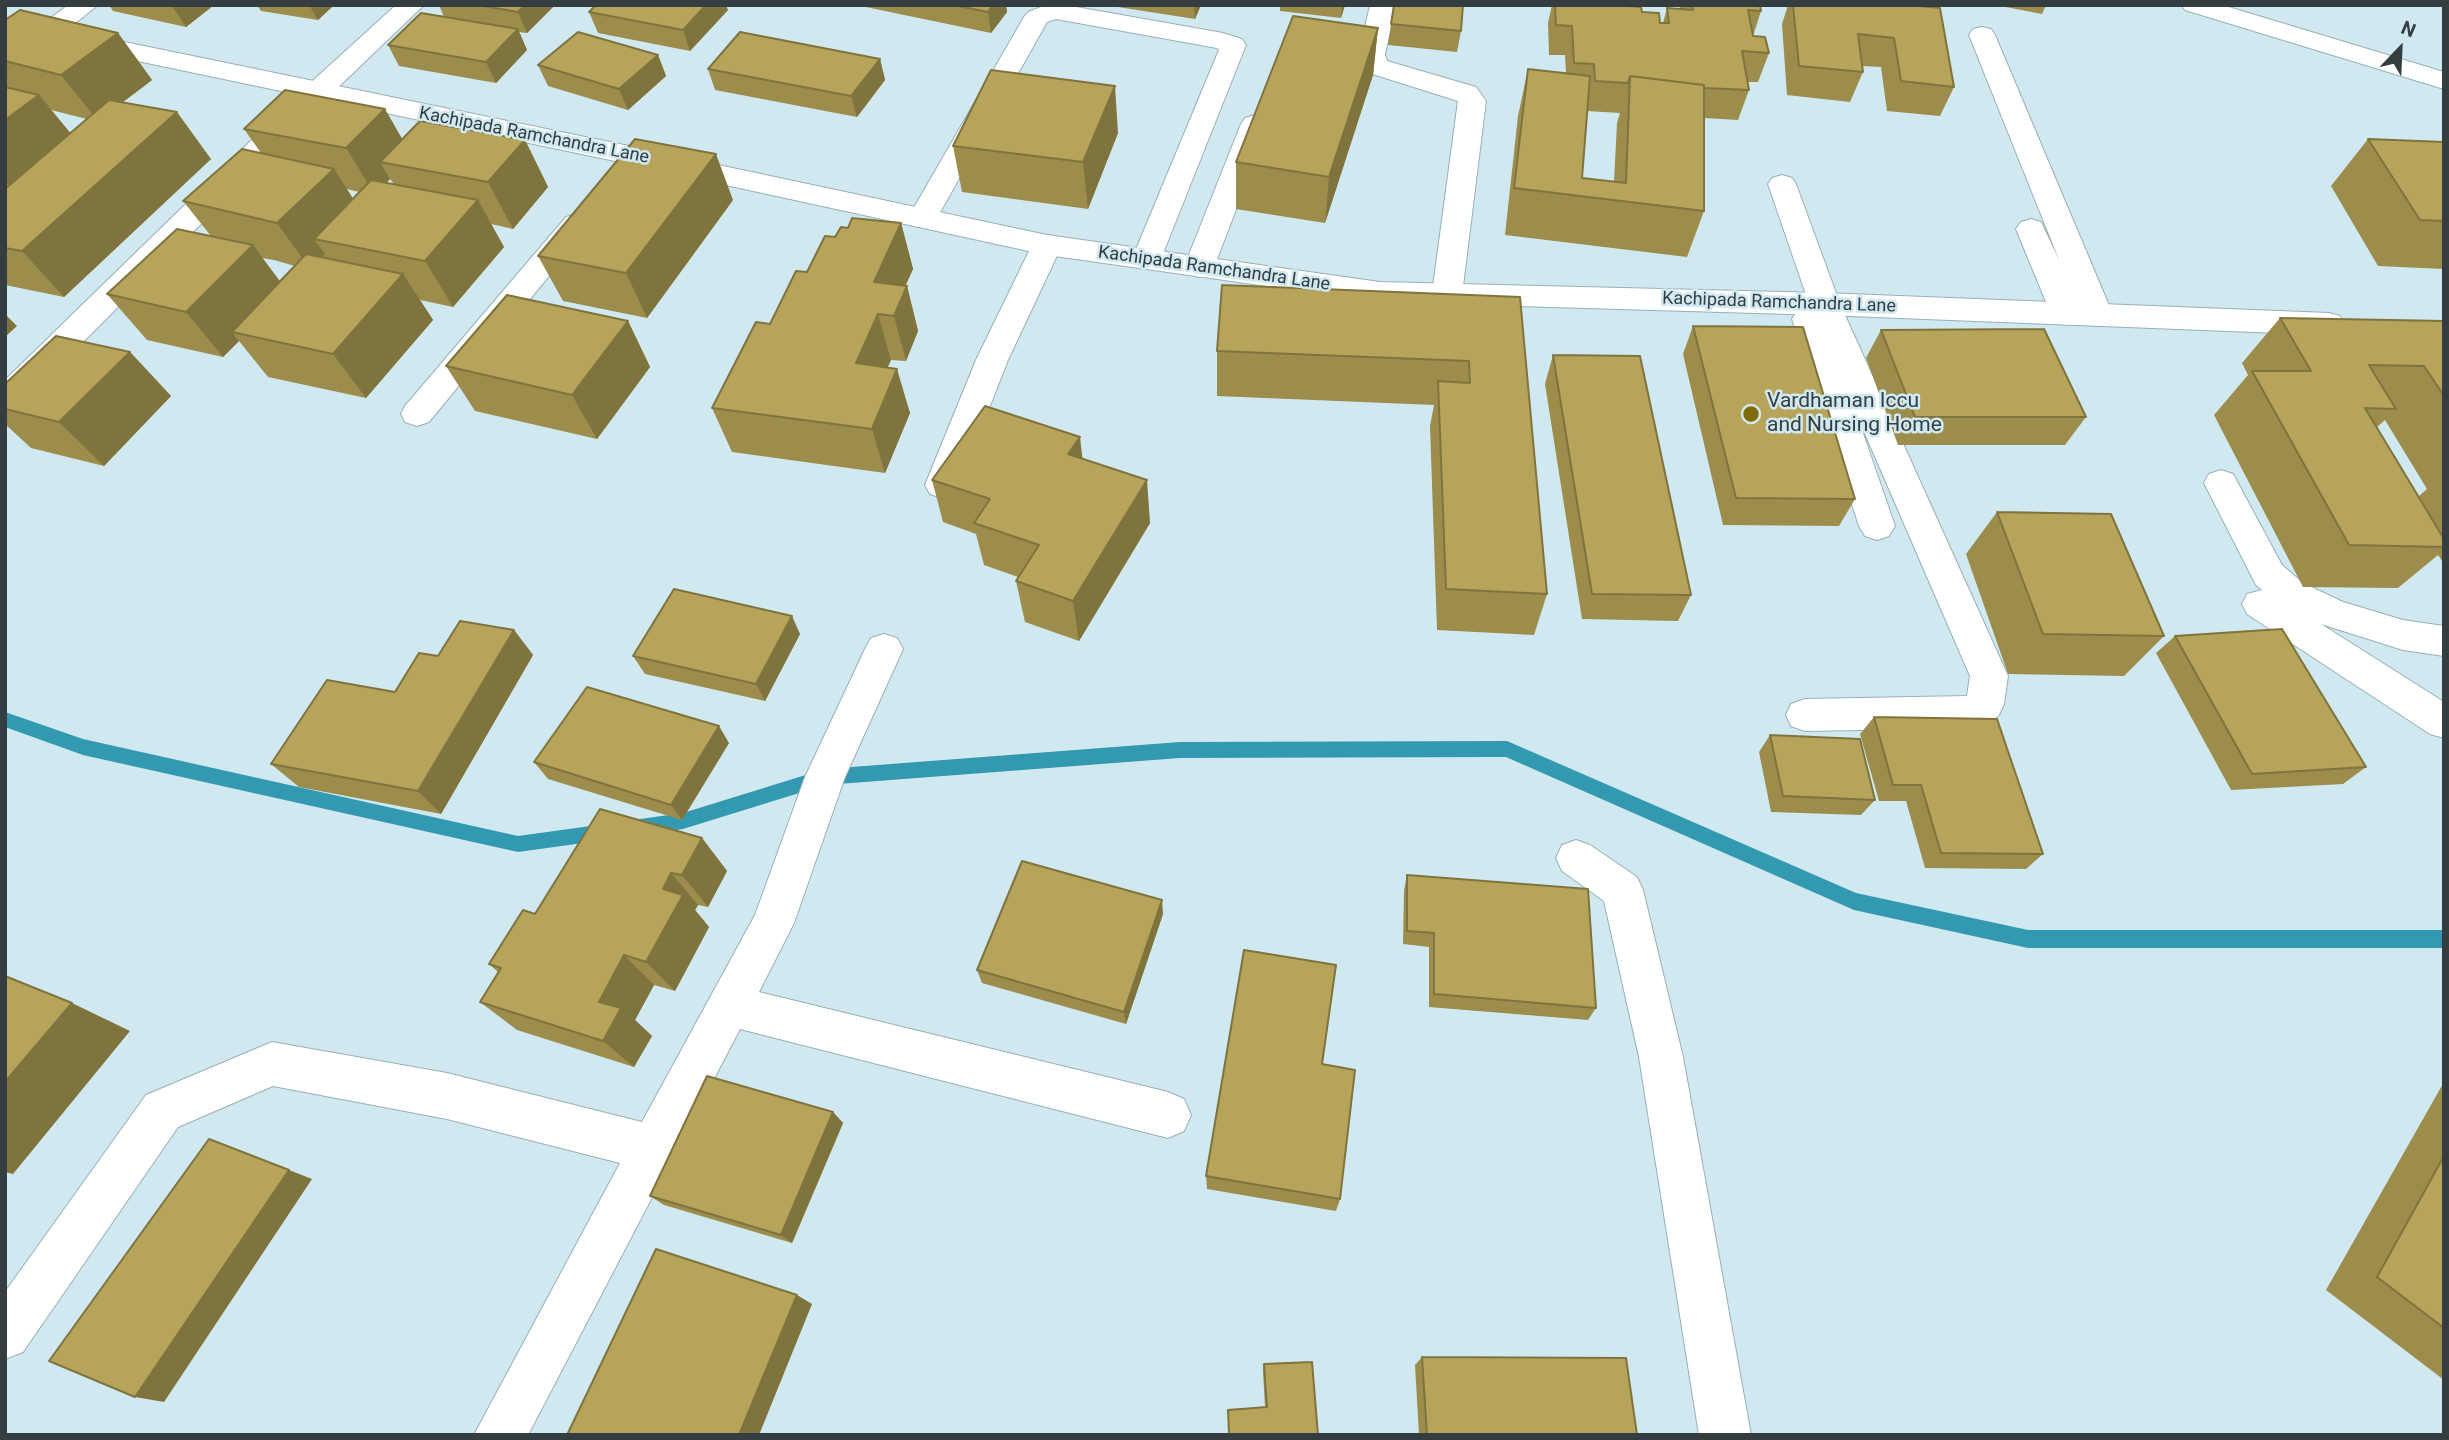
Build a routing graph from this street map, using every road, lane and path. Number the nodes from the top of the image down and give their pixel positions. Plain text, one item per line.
1 (85, 5) edge
2 (411, 5) edge
3 (1383, 5) edge
4 (2194, 5) edge
5 (5, 28) edge
6 (47, 34) junction
7 (1982, 35) dead end
8 (5, 66) edge
9 (2444, 81) edge
10 (317, 92) junction
11 (1264, 101) edge
12 (1782, 184) dead end
13 (590, 207) edge
14 (923, 218) junction
15 (2031, 229) dead end
16 (1047, 245) junction
17 (1147, 259) junction
18 (1199, 267) junction
19 (1447, 294) junction
20 (1814, 304) junction
21 (2082, 315) junction
22 (2357, 325) edge
23 (5, 400) edge
24 (417, 414) dead end
25 (2221, 484) dead end
26 (942, 485) edge
27 (1877, 526) dead end
28 (2260, 604) dead end
29 (2444, 641) edge
30 (884, 649) dead end
31 (1805, 715) dead end
32 (2444, 722) edge
33 (1576, 858) dead end
34 (729, 1005) junction
35 (1168, 1115) dead end
36 (653, 1148) junction
37 (5, 1334) edge
38 (500, 1435) edge
39 (1725, 1435) edge

1 - 6 street
2 - 10 street
3 - 19 street
4 - 9 street
5 - 6 street, Kachipada Ramchandra Lane
6 - 8 street
6 - 10 street, Kachipada Ramchandra Lane
7 - 21 street
10 - 14 street, Kachipada Ramchandra Lane
10 - 23 street
11 - 18 street
12 - 20 street
13 - 24 street
14 - 16 street, Kachipada Ramchandra Lane
14 - 17 street
15 - 21 street
16 - 17 street, Kachipada Ramchandra Lane
16 - 26 street
17 - 18 street, Kachipada Ramchandra Lane
18 - 19 street, Kachipada Ramchandra Lane
19 - 20 street, Kachipada Ramchandra Lane
20 - 21 street, Kachipada Ramchandra Lane
20 - 27 street
20 - 31 street
21 - 22 street, Kachipada Ramchandra Lane
25 - 29 street
28 - 32 street
30 - 34 street
33 - 39 street
34 - 35 street
34 - 36 street
36 - 37 street
36 - 38 street

